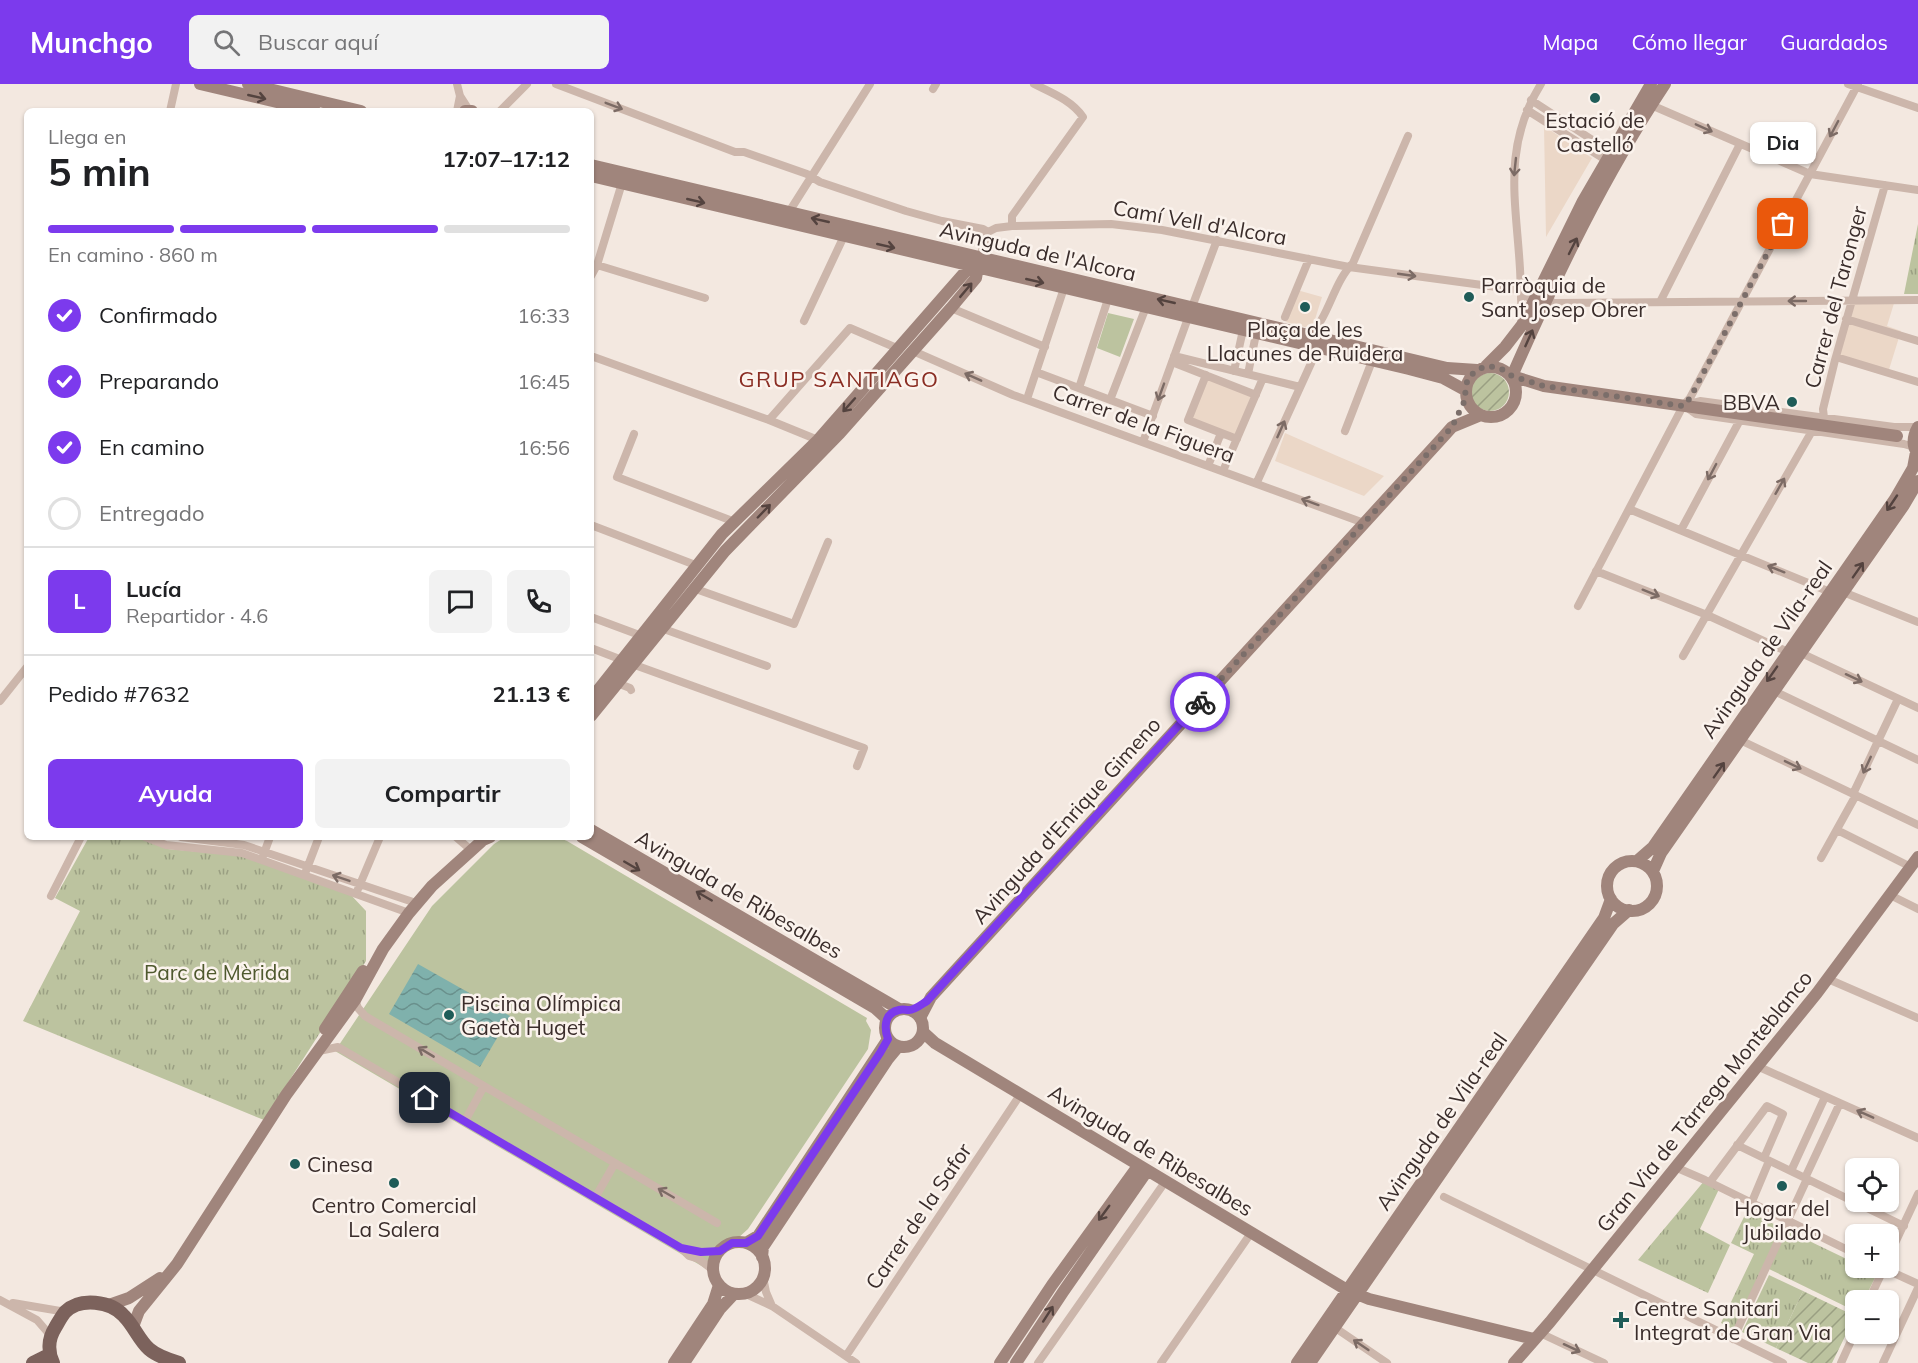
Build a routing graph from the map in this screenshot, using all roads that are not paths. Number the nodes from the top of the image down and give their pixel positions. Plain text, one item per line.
1 (176, 84) edge
2 (200, 84) edge
3 (248, 84) edge
4 (457, 84) edge
5 (527, 84) edge
6 (556, 84) edge
7 (870, 84) edge
8 (1034, 84) edge
9 (1541, 84) edge
10 (1651, 84) edge
11 (1665, 84) edge
12 (1854, 85) edge
13 (1531, 100) junction
14 (1651, 105) junction
15 (171, 108) edge
16 (302, 108) edge
17 (348, 108) edge
18 (465, 108) edge
19 (503, 108) edge
20 (1918, 108) edge
21 (1527, 110) junction
22 (1408, 136) dead end
23 (1740, 144) junction
24 (1612, 157) junction
25 (594, 166) edge
26 (1810, 174) junction
27 (594, 177) edge
28 (811, 177) junction
29 (622, 183) junction
30 (1885, 185) junction
31 (1918, 190) edge
32 (789, 212) junction
33 (1012, 226) junction
34 (988, 232) junction
35 (844, 236) junction
36 (1217, 240) junction
37 (1309, 259) junction
38 (976, 264) junction
39 (597, 265) junction
40 (1349, 267) junction
41 (594, 270) edge
42 (1064, 288) junction
43 (1519, 290) junction
44 (1542, 297) junction
45 (705, 298) dead end
46 (1108, 299) junction
47 (1851, 300) junction
48 (1918, 300) edge
49 (1740, 301) junction
50 (1660, 302) junction
51 (951, 308) junction
52 (1146, 308) junction
53 (1190, 312) junction
54 (1285, 317) dead end
55 (1846, 319) junction
56 (804, 321) dead end
57 (1522, 325) junction
58 (1243, 330) junction
59 (1256, 334) junction
60 (1317, 340) junction
61 (1918, 341) edge
62 (1045, 347) junction
63 (899, 349) junction
64 (913, 351) junction
65 (594, 357) edge
66 (1836, 357) junction
67 (1173, 359) junction
68 (1372, 361) junction
69 (1481, 368) junction
70 (1234, 371) junction
71 (1036, 372) junction
72 (1248, 374) junction
73 (1206, 375) junction
74 (1512, 376) junction
75 (1263, 378) junction
76 (1918, 382) edge
77 (1544, 386) junction
78 (1300, 387) junction
79 (1079, 388) junction
80 (1465, 394) junction
81 (1256, 395) junction
82 (1516, 396) junction
83 (1027, 399) junction
84 (1110, 400) junction
85 (1683, 406) junction
86 (1480, 415) junction
87 (1153, 416) junction
88 (1824, 418) junction
89 (769, 420) junction
90 (1740, 420) junction
91 (1452, 427) junction
92 (1918, 427) edge
93 (1345, 431) dead end
94 (1812, 431) junction
95 (1221, 433) junction
96 (634, 434) dead end
97 (1897, 436) dead end
98 (1237, 439) junction
99 (818, 440) junction
100 (1143, 442) junction
101 (1916, 451) edge
102 (1208, 466) junction
103 (1223, 471) junction
104 (1918, 481) edge
105 (1257, 482) junction
106 (1629, 509) junction
107 (1364, 523) junction
108 (594, 526) edge
109 (740, 526) junction
110 (1681, 530) junction
111 (727, 539) junction
112 (828, 542) dead end
113 (1741, 555) junction
114 (698, 566) junction
115 (1596, 571) junction
116 (688, 586) junction
117 (1830, 592) junction
118 (1843, 592) junction
119 (1578, 606) dead end
120 (1707, 615) junction
121 (594, 618) edge
122 (1918, 622) edge
123 (656, 626) junction
124 (642, 636) junction
125 (594, 649) edge
126 (1794, 653) junction
127 (1683, 656) dead end
128 (627, 662) junction
129 (767, 666) dead end
130 (24, 671) edge
131 (617, 683) junction
132 (631, 690) dead end
133 (1774, 691) junction
134 (594, 696) edge
135 (1898, 699) junction
136 (0, 701) edge
137 (1918, 708) edge
138 (594, 711) edge
139 (1740, 740) junction
140 (1878, 741) junction
141 (1918, 760) edge
142 (856, 766) dead end
143 (1855, 794) junction
144 (1918, 825) edge
145 (1839, 831) dead end
146 (594, 832) edge
147 (79, 840) edge
148 (154, 840) edge
149 (178, 840) edge
150 (192, 840) edge
151 (269, 840) edge
152 (318, 840) edge
153 (379, 840) edge
154 (459, 840) edge
155 (484, 840) edge
156 (587, 840) edge
157 (223, 843) edge
158 (471, 850) junction
159 (263, 856) junction
160 (1821, 858) dead end
161 (1637, 861) junction
162 (1914, 862) edge
163 (306, 870) junction
164 (1653, 871) junction
165 (358, 888) junction
166 (51, 896) dead end
167 (1890, 896) junction
168 (1611, 899) junction
169 (412, 908) junction
170 (1918, 909) edge
171 (1629, 910) junction
172 (1828, 978) junction
173 (352, 996) junction
174 (910, 1012) junction
175 (1918, 1018) edge
176 (887, 1019) junction
177 (921, 1036) junction
178 (893, 1043) junction
179 (329, 1044) junction
180 (1758, 1066) junction
181 (484, 1086) junction
182 (287, 1092) junction
183 (1020, 1095) junction
184 (1825, 1096) junction
185 (1840, 1103) junction
186 (465, 1121) junction
187 (1918, 1138) edge
188 (1737, 1145) junction
189 (1767, 1159) junction
190 (615, 1163) junction
191 (1676, 1167) junction
192 (1142, 1168) junction
193 (1791, 1171) junction
194 (1806, 1178) junction
195 (1165, 1182) junction
196 (1710, 1182) junction
197 (1918, 1194) edge
198 (1443, 1197) dead end
199 (595, 1198) junction
200 (1751, 1204) junction
201 (1787, 1221) junction
202 (717, 1223) dead end
203 (1904, 1226) junction
204 (1251, 1233) junction
205 (1899, 1236) edge
206 (746, 1243) junction
207 (681, 1248) junction
208 (1845, 1249) edge
209 (720, 1251) junction
210 (762, 1257) junction
211 (177, 1264) junction
212 (713, 1270) junction
213 (1592, 1271) junction
214 (1899, 1276) edge
215 (763, 1277) junction
216 (719, 1285) junction
217 (1918, 1286) edge
218 (1352, 1293) junction
219 (739, 1294) junction
220 (2, 1301) edge
221 (109, 1305) junction
222 (772, 1306) junction
223 (66, 1312) junction
224 (133, 1327) junction
225 (1334, 1327) junction
226 (50, 1335) junction
227 (1537, 1336) junction
228 (1733, 1339) junction
229 (1849, 1344) edge
230 (846, 1356) junction
231 (51, 1359) edge
232 (33, 1363) edge
233 (179, 1363) edge
234 (674, 1363) edge
235 (684, 1363) edge
236 (856, 1363) edge
237 (1000, 1363) edge
238 (1016, 1363) edge
239 (1038, 1363) edge
240 (1161, 1363) edge
241 (1297, 1363) edge
242 (1310, 1363) edge
243 (1387, 1363) edge
244 (1514, 1363) edge
245 (1604, 1363) edge
246 (1783, 1363) edge
247 (1840, 1363) edge
248 (1883, 1363) edge

1 - 15 street
2 -> 16 main road
3 - 17 main road
4 - 18 street
5 - 19 street
6 -> 28 street, Camí Vell d'Alcora
7 - 28 street
8 - 33 street
9 - 13 street
10 - 24 main road
11 - 14 main road
12 - 20 street
12 -> 26 street
13 - 21 street
13 - 24 street
14 -> 23 street
14 - 24 main road
21 - 24 street
21 -> 43 street
22 - 40 street
23 - 26 street
23 - 50 street
24 - 44 main road
25 - 32 main road, Avinguda de l'Alcora
26 - 30 street
26 - 49 street
27 - 29 main road, Avinguda de l'Alcora
28 - 32 street
28 - 34 street, Camí Vell d'Alcora
29 -> 35 main road, Avinguda de l'Alcora
29 - 39 street
30 - 31 street
30 - 47 street, Carrer del Taronger
38 -> 32 main road, Avinguda de l'Alcora
33 - 34 street, Camí Vell d'Alcora
33 - 36 street, Camí Vell d'Alcora
34 - 38 street
35 -> 38 main road, Avinguda de l'Alcora
35 - 56 street
36 - 37 street, Camí Vell d'Alcora
36 - 53 street
37 - 40 street, Camí Vell d'Alcora
37 - 54 street
38 -> 42 main road, Avinguda de l'Alcora
51 -> 38 main road
53 -> 38 main road, Avinguda de l'Alcora
38 - 63 main road
39 - 41 street
39 - 45 street
40 -> 43 street, Camí Vell d'Alcora
40 - 60 street
42 - 46 main road, Avinguda de l'Alcora
42 - 62 street
43 - 44 street, Camí Vell d'Alcora
43 - 57 street
44 - 50 street, Camí Vell d'Alcora
44 - 57 main road
74 -> 44 main road
46 - 52 main road, Avinguda de l'Alcora
46 - 79 street
47 - 48 street, Camí Vell d'Alcora
47 -> 49 street, Camí Vell d'Alcora
47 - 55 street, Carrer del Taronger
49 - 50 street, Camí Vell d'Alcora
49 - 85 street
51 - 62 street
51 - 64 main road
52 - 53 main road, Avinguda de l'Alcora
52 - 84 street
53 - 58 main road, Avinguda de l'Alcora
53 - 60 main road, Avinguda de l'Alcora
53 - 67 street
55 - 61 street
55 - 66 street, Carrer del Taronger
57 - 69 main road
58 - 59 main road, Avinguda de l'Alcora
58 - 70 street
59 - 60 main road, Avinguda de l'Alcora
59 - 72 street
60 - 68 main road, Avinguda de l'Alcora
60 - 69 main road, Avinguda de l'Alcora
60 - 78 street
62 - 71 street
63 - 64 main road
63 - 89 street
63 -> 99 main road
83 -> 64 street, Carrer de la Figuera
109 -> 64 main road
65 - 89 street
66 - 76 street
66 - 88 street, Carrer del Taronger
67 - 70 street
67 - 73 street
67 -> 87 street
68 - 80 main road, Avinguda de l'Alcora
68 - 93 street
69 - 74 main road
69 - 80 main road
70 - 72 street
71 - 79 street
71 - 83 street
72 - 75 street
73 - 81 street
73 - 95 street
74 - 77 main road
74 - 82 main road
75 - 78 street
75 - 81 street
77 - 82 main road
77 - 85 main road
105 -> 78 street
79 - 84 street
80 - 86 main road
80 - 91 main road, Avinguda d'Enrique Gimeno
81 - 98 street
82 - 86 main road
83 - 100 street, Carrer de la Figuera
84 - 87 street
85 - 88 street
85 - 90 street
85 - 97 main road
85 - 106 street
86 - 91 main road, Avinguda d'Enrique Gimeno
87 - 100 street
88 - 92 street
89 - 99 street
90 - 94 street
90 -> 110 street
91 - 107 main road, Avinguda d'Enrique Gimeno
92 - 101 main road, Avinguda de Vila-real
94 - 101 street
113 -> 94 street
95 - 98 street
95 - 102 street
96 - 109 street
98 - 103 street
99 - 109 main road
100 - 102 street, Carrer de la Figuera
101 -> 117 main road, Avinguda de Vila-real
102 - 103 street, Carrer de la Figuera
103 - 105 street, Carrer de la Figuera
118 -> 104 main road, Avinguda de Vila-real
107 -> 105 street, Carrer de la Figuera
106 - 110 street
106 - 115 street
107 - 174 main road, Avinguda d'Enrique Gimeno
108 - 114 street
109 - 111 main road
110 - 113 street
111 - 114 main road
111 - 116 main road
112 - 116 street
117 -> 113 street
113 - 120 street
114 - 116 main road
115 - 119 street
115 -> 120 street
116 - 123 main road
117 - 126 main road, Avinguda de Vila-real
118 - 122 street
118 - 126 main road, Avinguda de Vila-real
120 - 126 street
120 - 127 street
121 - 124 street
123 - 124 main road
123 - 128 main road
123 - 129 street
124 - 128 main road
125 - 128 street
126 - 133 main road, Avinguda de Vila-real
126 -> 135 street
126 -> 161 main road, Avinguda de Vila-real
128 - 131 main road
128 - 134 main road
128 - 142 street
130 - 136 street
131 - 132 street
131 - 138 main road
133 - 139 main road, Avinguda de Vila-real
133 - 140 street
135 - 137 street
135 - 140 street
139 -> 143 street
164 -> 139 main road, Avinguda de Vila-real
140 - 141 street
140 -> 143 street
143 - 144 street
143 - 160 street
145 - 162 street
174 -> 146 main road, Avinguda de Ribesalbes
147 - 166 street
148 - 149 street
150 - 157 street
151 - 159 street
152 - 163 street
153 - 165 street
154 - 158 street
155 - 158 main road
156 -> 176 main road, Avinguda de Ribesalbes
157 - 159 street
158 - 169 main road
159 - 163 street
161 - 164 main road
161 - 168 main road
162 - 167 main road, Gran Via de Tàrrega Monteblanco
163 - 165 street
164 - 171 main road
165 - 169 street
167 - 170 street
167 - 172 main road, Gran Via de Tàrrega Monteblanco
168 - 171 main road
168 - 218 main road, Avinguda de Vila-real
169 - 173 main road
171 - 218 main road, Avinguda de Vila-real
172 - 175 street
172 - 180 main road, Gran Via de Tàrrega Monteblanco
173 - 179 main road
181 -> 173 street
173 - 182 main road
174 - 176 main road
174 - 177 main road
176 - 178 main road
177 - 178 main road
177 - 183 main road, Avinguda de Ribesalbes
178 - 206 main road
178 - 210 main road
179 - 182 main road
179 - 186 street
180 - 184 street
180 - 191 main road, Gran Via de Tàrrega Monteblanco
181 - 186 street
181 - 190 street
182 - 211 main road
183 - 192 main road, Avinguda de Ribesalbes
183 - 230 street, Carrer de la Safor
184 - 185 street
184 - 193 street
187 -> 185 street
185 - 194 street
186 - 199 street
188 - 189 street
188 - 189 street
188 - 196 street
189 - 193 street
189 - 200 street
190 - 199 street
202 -> 190 street
191 - 196 street
191 - 213 main road, Gran Via de Tàrrega Monteblanco
192 - 195 main road, Avinguda de Ribesalbes
192 -> 237 main road
238 -> 192 main road
193 - 194 street
194 - 201 street
194 - 203 street
195 - 204 main road, Avinguda de Ribesalbes
195 - 239 street
196 - 200 street
197 - 203 street
198 - 213 street
199 - 207 street
200 - 201 street
201 - 208 street
201 - 228 street
203 - 205 street
204 - 218 main road, Avinguda de Ribesalbes
204 - 240 street
206 - 209 main road
206 - 210 main road
207 - 209 street
207 - 212 street
209 - 212 main road
210 - 215 main road
211 - 221 main road
211 - 224 main road
212 - 216 main road
213 - 227 main road, Gran Via de Tàrrega Monteblanco
213 - 228 street
214 - 217 street
215 - 219 main road
215 - 222 street
216 - 219 main road
216 - 234 main road
217 - 248 street
218 - 225 main road, Avinguda de Vila-real
218 - 227 main road, Avinguda de Ribesalbes
218 - 241 main road, Avinguda de Vila-real
219 - 222 street
219 - 235 main road
220 - 223 street
220 - 226 street
221 - 223 main road
221 - 224 main road
222 - 230 street
223 - 226 main road
224 - 233 main road
225 - 242 main road, Avinguda de Vila-real
243 -> 225 street
226 - 231 main road
227 - 244 main road, Gran Via de Tàrrega Monteblanco
227 -> 245 street
228 - 246 street
229 - 247 street
230 - 236 street
231 - 232 main road

